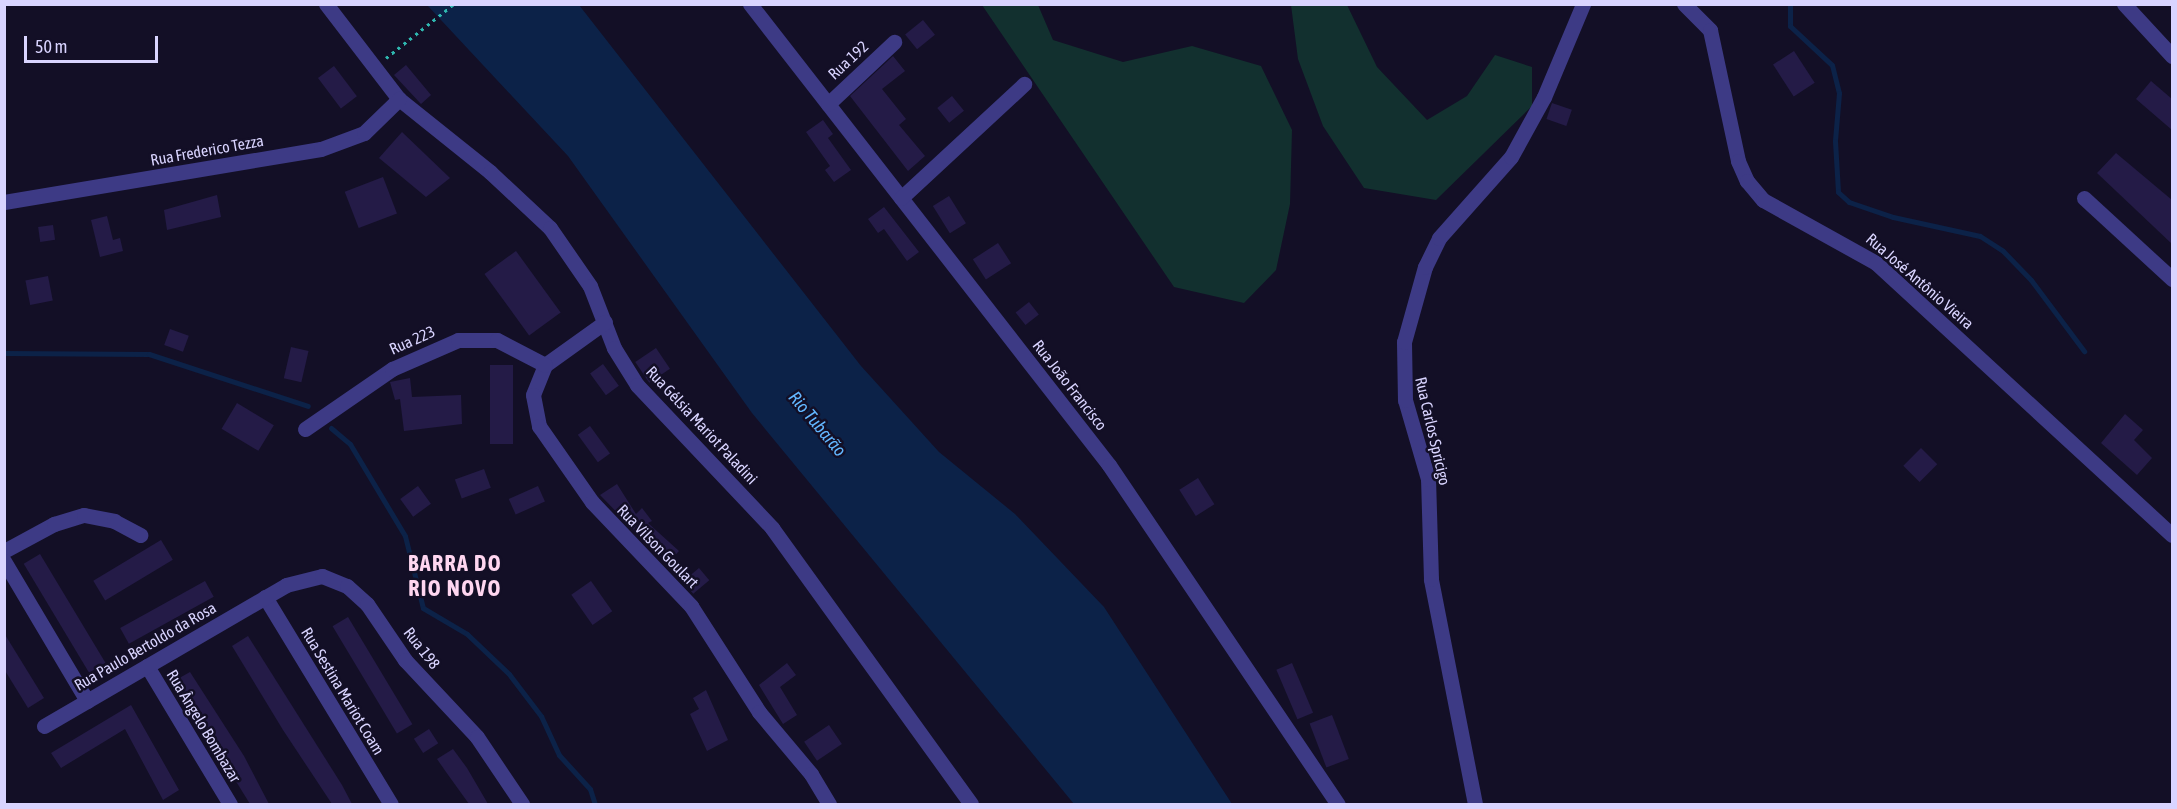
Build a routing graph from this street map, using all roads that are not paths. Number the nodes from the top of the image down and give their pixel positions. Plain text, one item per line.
1 (326, 4) edge
2 (750, 4) edge
3 (1583, 4) edge
4 (1684, 4) edge
5 (2124, 4) edge
6 (894, 42) dead end
7 (2172, 56) edge
8 (1024, 84) dead end
9 (399, 99) junction
10 (828, 104) junction
11 (901, 198) junction
12 (2084, 198) dead end
13 (4, 202) edge
14 (2172, 279) edge
15 (605, 322) junction
16 (545, 364) junction
17 (305, 429) dead end
18 (140, 535) dead end
19 (2172, 535) edge
20 (4, 551) edge
21 (4, 561) edge
22 (265, 597) junction
23 (147, 666) junction
24 (87, 701) junction
25 (44, 726) dead end
26 (230, 804) edge
27 (391, 804) edge
28 (522, 804) edge
29 (829, 804) edge
30 (971, 804) edge
31 (1338, 804) edge
32 (1475, 804) edge

1 - 9 street, Rua Gélsia Mariot Paladini
2 - 10 street, Rua João Francisco
3 - 32 street, Rua Carlos Spricigo
4 - 19 street, Rua José Antônio Vieira
5 - 7 street
6 - 10 street, Rua 192
8 - 11 street
9 - 13 street, Rua Frederico Tezza
9 - 15 street, Rua Gélsia Mariot Paladini
10 - 11 street, Rua João Francisco
11 - 31 street, Rua João Francisco
12 - 14 street
15 - 16 street
15 - 30 street, Rua Gélsia Mariot Paladini
16 - 17 street, Rua 223
16 - 29 street, Rua Vilson Goulart
18 - 20 street
21 - 24 street
22 - 23 street, Rua Paulo Bertoldo da Rosa
22 - 27 street, Rua Sestina Mariot Coam
22 - 28 street, Rua 198
23 - 24 street, Rua Paulo Bertoldo da Rosa
23 - 26 street, Rua Ângelo Bombazar
24 - 25 street, Rua Paulo Bertoldo da Rosa

